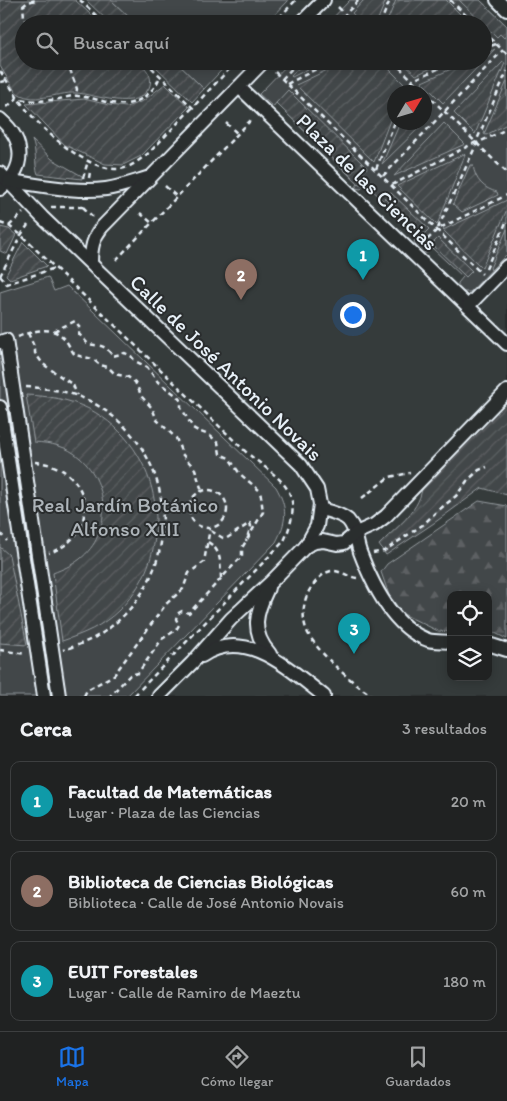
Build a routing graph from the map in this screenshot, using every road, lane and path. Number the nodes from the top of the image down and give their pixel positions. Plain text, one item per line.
1 (36, 0) edge
2 (80, 0) edge
3 (296, 0) edge
4 (324, 0) edge
5 (359, 0) edge
6 (390, 0) edge
7 (450, 0) edge
8 (497, 0) edge
9 (338, 7) dead end
10 (507, 10) edge
11 (345, 14) joint
12 (24, 15) edge
13 (96, 15) edge
14 (282, 15) edge
15 (309, 15) edge
16 (384, 15) edge
17 (466, 15) edge
18 (492, 40) edge
19 (496, 44) junction
20 (492, 46) edge
21 (503, 50) junction
22 (507, 54) edge
23 (492, 62) edge
24 (68, 70) edge
25 (154, 70) edge
26 (228, 70) edge
27 (255, 70) edge
28 (290, 70) edge
29 (314, 70) edge
30 (402, 70) edge
31 (436, 70) edge
32 (484, 70) edge
33 (0, 71) edge
34 (507, 71) edge
35 (275, 72) dead end
36 (160, 76) junction
37 (282, 79) junction
38 (413, 80) junction
39 (7, 81) junction
40 (0, 82) edge
41 (287, 84) junction
42 (411, 85) edge
43 (239, 87) junction
44 (76, 96) junction
45 (17, 98) junction
46 (7, 107) dead end
47 (193, 107) junction
48 (196, 111) dead end
49 (445, 112) junction
50 (0, 119) edge
51 (251, 120) dead end
52 (226, 123) dead end
53 (507, 129) edge
54 (392, 130) edge
55 (238, 134) junction
56 (476, 143) junction
57 (88, 161) junction
58 (376, 169) junction
59 (90, 172) dead end
60 (507, 173) edge
61 (383, 176) junction
62 (149, 177) junction
63 (83, 179) dead end
64 (88, 180) dead end
65 (3, 181) edge
66 (392, 185) junction
67 (165, 186) dead end
68 (507, 194) edge
69 (85, 196) dead end
70 (177, 197) junction
71 (51, 207) dead end
72 (82, 207) junction
73 (24, 212) dead end
74 (140, 212) dead end
75 (95, 219) dead end
76 (507, 220) edge
77 (0, 223) edge
78 (152, 223) junction
79 (28, 225) dead end
80 (9, 226) junction
81 (438, 229) junction
82 (21, 235) junction
83 (417, 250) dead end
84 (116, 260) dead end
85 (91, 263) junction
86 (507, 266) edge
87 (54, 268) junction
88 (0, 276) edge
89 (468, 306) junction
90 (54, 331) junction
91 (28, 333) junction
92 (14, 338) dead end
93 (0, 342) edge
94 (507, 344) edge
95 (14, 388) junction
96 (507, 391) edge
97 (78, 396) junction
98 (0, 407) edge
99 (23, 464) junction
100 (487, 467) dead end
101 (416, 470) dead end
102 (202, 491) junction
103 (362, 498) dead end
104 (320, 509) junction
105 (210, 530) junction
106 (356, 533) junction
107 (207, 541) junction
108 (246, 543) junction
109 (306, 546) junction
110 (50, 552) dead end
111 (361, 554) junction
112 (220, 578) junction
113 (361, 578) dead end
114 (272, 581) junction
115 (447, 642) edge
116 (492, 645) edge
117 (0, 650) edge
118 (507, 650) edge
119 (52, 652) junction
120 (38, 654) junction
121 (272, 658) junction
122 (192, 662) junction
123 (44, 696) edge
124 (59, 696) edge
125 (84, 696) edge
126 (110, 696) edge
127 (134, 696) edge
128 (159, 696) edge
129 (324, 696) edge
130 (372, 696) edge

1 - 12 path
2 - 13 path
3 - 14 path
4 - 15 street
5 - 11 path
6 - 16 path
7 - 17 path
8 - 10 street
9 - 11 path
18 - 19 path
19 - 20 path
19 - 21 path
21 - 22 path
21 - 23 path
24 - 44 path
25 - 36 path
26 - 47 path
27 - 43 street
28 - 37 path
29 - 41 path
30 - 38 path
31 - 38 path
32 - 49 path
33 - 39 path
34 - 56 path
35 - 37 path
36 - 44 path
36 - 47 path
37 - 41 path
38 - 42 path
38 - 49 path
39 - 40 path
39 - 45 path
41 - 58 path
43 - 62 street
43 - 89 street, Plaza de las Ciencias
44 - 45 path
45 - 46 path
45 - 57 path
47 - 48 path
47 - 57 path
49 - 56 path
49 - 61 path
50 - 65 street
51 - 55 path
52 - 55 path
53 - 56 path
54 - 58 path
55 - 70 path
56 - 60 path
56 - 66 path
56 - 81 path
57 - 63 path
58 - 61 path
59 - 64 path
61 - 66 path
62 - 65 street
62 - 85 street
65 - 85 street, Calle de José Antonio Novais
66 - 81 path
67 - 70 path
68 - 81 path
69 - 72 path
70 - 78 path
71 - 72 path
72 - 75 path
73 - 80 path
74 - 78 path
76 - 81 path
77 - 80 path
78 - 84 path
79 - 82 path
80 - 82 path
81 - 83 path
82 - 87 path
82 - 88 path
85 - 104 street, Calle de José Antonio Novais
86 - 89 street
87 - 88 path
87 - 127 path
89 - 94 street, Plaza de las Ciencias
90 - 91 path
90 - 102 path
90 - 108 path
91 - 92 path
91 - 97 path
93 - 95 street
95 - 97 path
95 - 99 street
96 - 106 street
97 - 119 path
98 - 120 street
99 - 110 path
99 - 119 street
100 - 111 path
101 - 103 path
102 - 105 path
102 - 105 path
104 - 106 street
104 - 109 street, Calle de José Antonio Novais
105 - 107 path
105 - 108 path
106 - 109 street
106 - 111 street
107 - 112 path
107 - 125 path
108 - 112 path
109 - 114 street, Calle de José Antonio Novais
111 - 115 street
112 - 126 path
113 - 130 path
114 - 121 street
114 - 122 street, Calle de José Antonio Novais
116 - 118 street
117 - 120 path
119 - 124 street
120 - 123 street
121 - 122 street
121 - 129 street
122 - 128 street, Calle de José Antonio Novais

